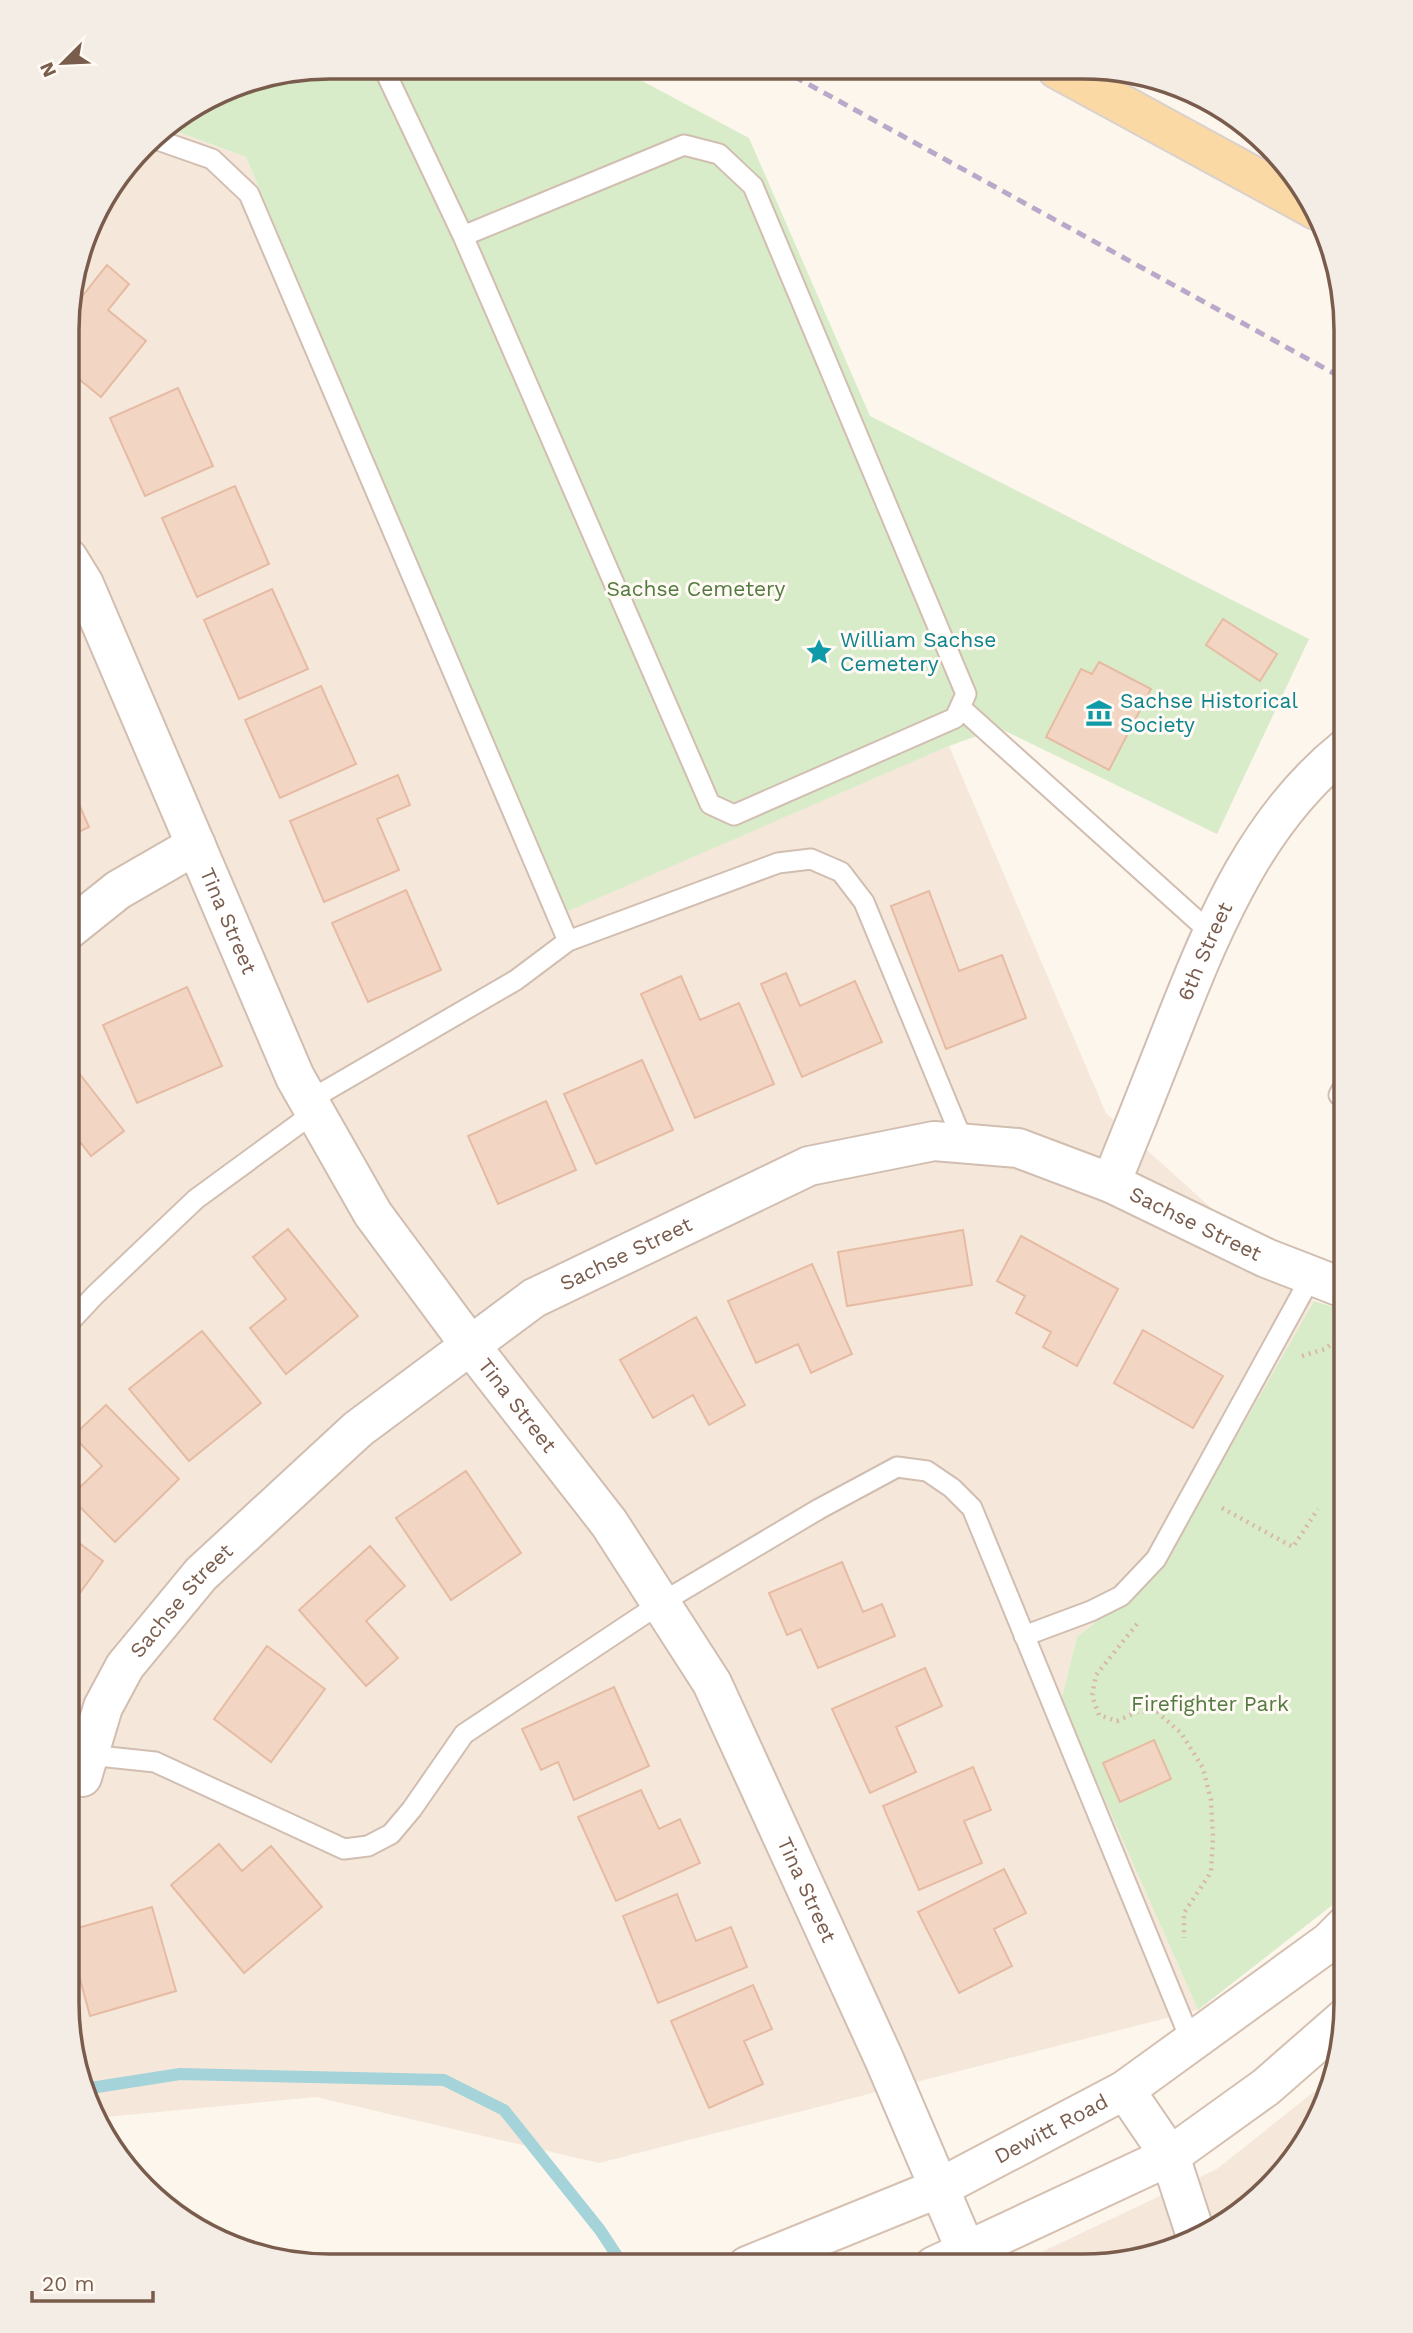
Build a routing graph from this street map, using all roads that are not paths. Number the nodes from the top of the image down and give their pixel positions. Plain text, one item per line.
1 (389, 79) edge
2 (1074, 79) edge
3 (163, 142) edge
4 (1299, 202) edge
5 (463, 236) junction
6 (79, 576) edge
7 (960, 707) junction
8 (1334, 763) edge
9 (196, 845) junction
10 (79, 921) edge
11 (1211, 933) junction
12 (568, 941) junction
13 (311, 1106) junction
14 (964, 1144) junction
15 (1111, 1183) junction
16 (1329, 1282) edge
17 (79, 1312) edge
18 (470, 1345) junction
19 (661, 1603) junction
20 (1024, 1636) junction
21 (86, 1766) joint
22 (1334, 1945) edge
23 (1333, 2028) edge
24 (1191, 2041) junction
25 (1125, 2090) junction
26 (1170, 2156) junction
27 (939, 2188) junction
28 (1193, 2228) edge
29 (777, 2254) edge
30 (949, 2254) edge
31 (961, 2254) edge

1 - 5 lane
2 - 4 main road
3 - 12 lane
5 - 7 lane
5 - 7 lane
6 - 9 street, Tina Street
7 - 11 lane
8 - 11 street, 6th Street
9 - 10 street
9 - 13 street, Tina Street
11 - 15 street, 6th Street
12 - 13 lane
12 - 14 lane
13 - 17 lane
13 - 18 street, Tina Street
14 - 15 street, Sachse Street
14 - 18 street, Sachse Street
15 - 16 street, Sachse Street
16 - 20 lane
18 - 19 street, Tina Street
18 - 21 street, Sachse Street
19 - 20 lane
19 - 21 lane
19 - 27 street, Tina Street
20 - 24 lane
22 - 24 street, Dewitt Road
23 - 26 street
24 - 25 street, Dewitt Road
25 - 26 street
25 - 27 street, Dewitt Road
26 - 28 street
26 - 31 street
27 - 29 street, Dewitt Road
27 - 30 street, Tina Street

